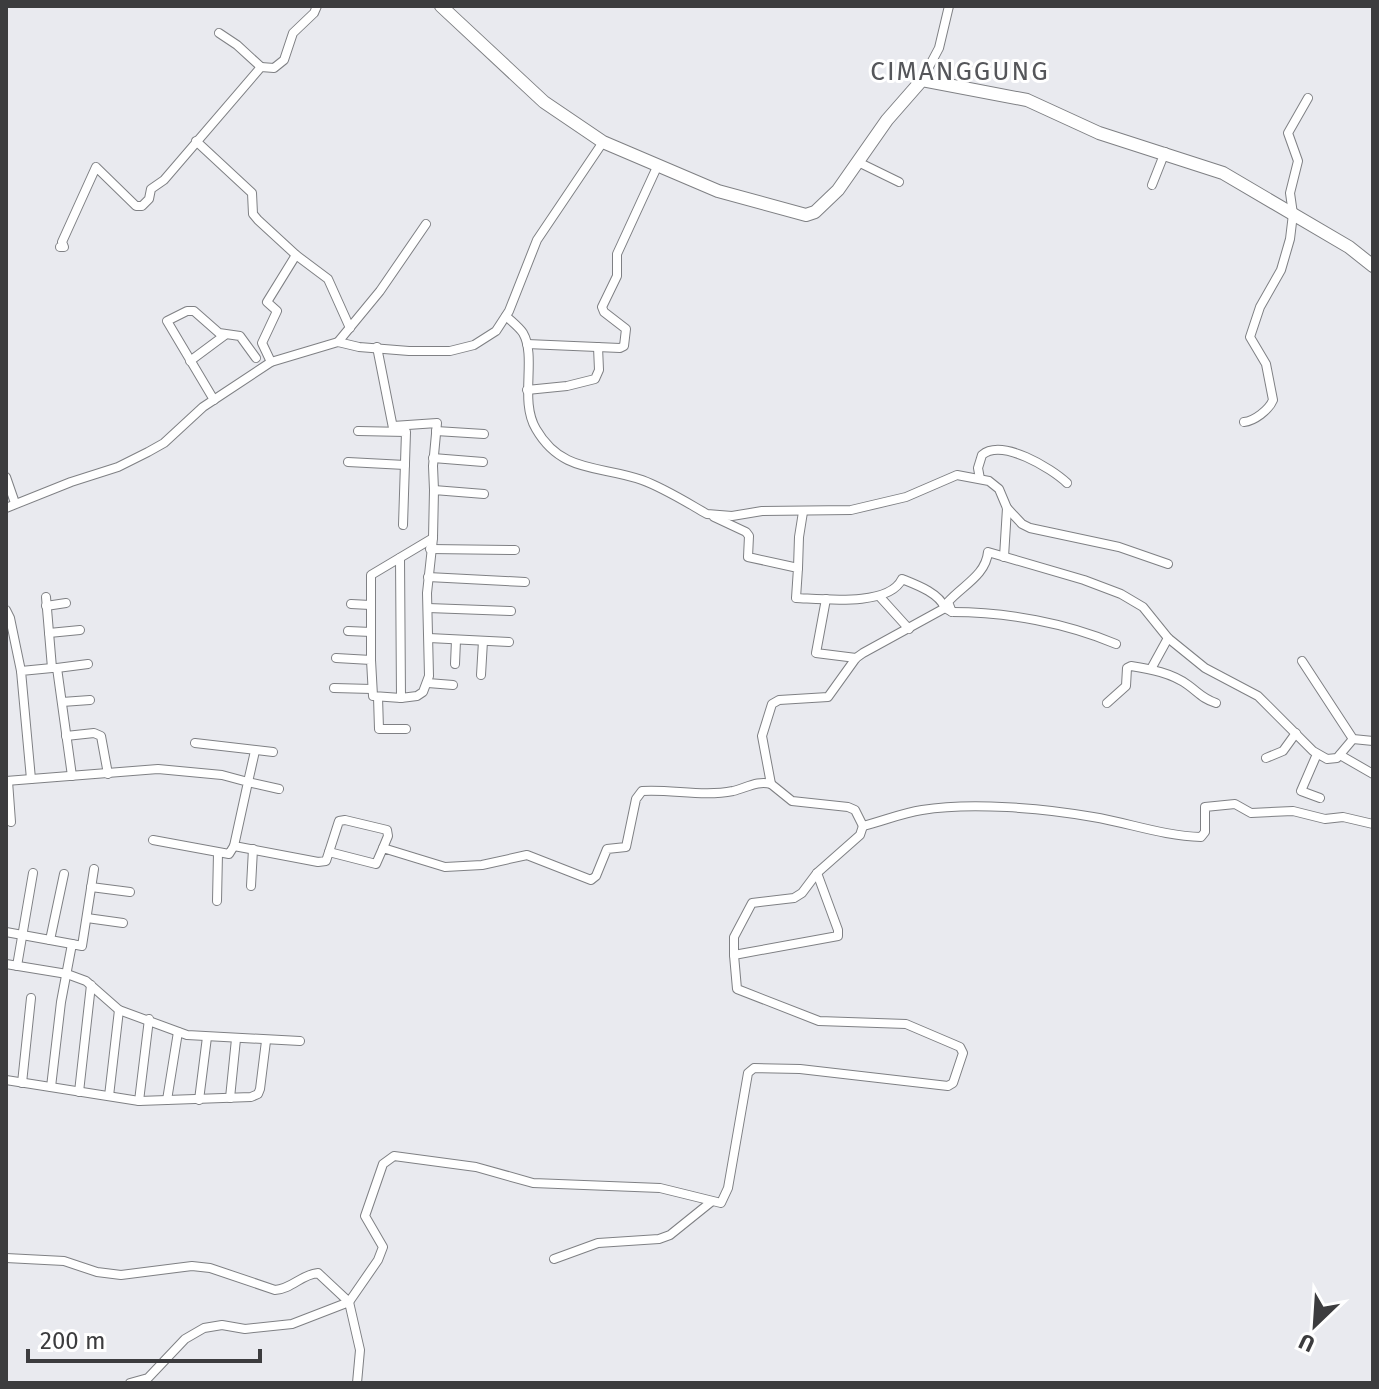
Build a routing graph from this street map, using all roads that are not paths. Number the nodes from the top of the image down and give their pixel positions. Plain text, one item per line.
1 (317, 6) edge
2 (441, 6) edge
3 (949, 6) edge
4 (219, 33) dead end
5 (261, 67) junction
6 (922, 80) junction
7 (1308, 98) dead end
8 (196, 141) junction
9 (603, 142) junction
10 (1165, 152) junction
11 (858, 162) junction
12 (657, 167) junction
13 (899, 182) dead end
14 (1152, 185) dead end
15 (1293, 214) junction
16 (426, 224) dead end
17 (60, 247) dead end
18 (296, 255) junction
19 (1373, 266) edge
20 (506, 316) junction
21 (350, 328) junction
22 (225, 335) junction
23 (338, 342) junction
24 (527, 344) junction
25 (377, 347) junction
26 (598, 347) junction
27 (256, 358) dead end
28 (190, 361) junction
29 (271, 362) junction
30 (527, 390) junction
31 (214, 400) junction
32 (1244, 422) dead end
33 (393, 429) junction
34 (358, 431) dead end
35 (436, 431) junction
36 (484, 434) dead end
37 (433, 458) junction
38 (348, 462) dead end
39 (483, 462) dead end
40 (405, 465) junction
41 (6, 477) edge
42 (980, 479) junction
43 (1067, 483) dead end
44 (434, 490) junction
45 (484, 494) dead end
46 (15, 503) junction
47 (6, 508) edge
48 (1007, 508) junction
49 (803, 512) junction
50 (707, 514) junction
51 (403, 525) dead end
52 (433, 538) junction
53 (430, 549) junction
54 (515, 550) dead end
55 (1004, 557) junction
56 (400, 558) junction
57 (1168, 564) dead end
58 (798, 568) junction
59 (428, 577) junction
60 (525, 582) dead end
61 (880, 597) junction
62 (826, 599) junction
63 (66, 603) dead end
64 (351, 604) dead end
65 (370, 605) junction
66 (428, 608) junction
67 (6, 610) edge
68 (948, 610) junction
69 (511, 611) dead end
70 (909, 629) junction
71 (80, 630) dead end
72 (348, 631) dead end
73 (371, 632) junction
74 (49, 633) junction
75 (429, 638) junction
76 (1168, 638) junction
77 (456, 640) junction
78 (483, 641) junction
79 (509, 642) dead end
80 (1116, 644) dead end
81 (336, 658) dead end
82 (856, 658) junction
83 (371, 660) junction
84 (1302, 661) dead end
85 (88, 664) dead end
86 (455, 664) dead end
87 (55, 668) junction
88 (1151, 669) junction
89 (21, 671) junction
90 (481, 675) dead end
91 (428, 683) junction
92 (453, 685) dead end
93 (334, 688) dead end
94 (375, 693) junction
95 (401, 698) junction
96 (90, 700) dead end
97 (62, 702) junction
98 (1107, 703) dead end
99 (1216, 703) dead end
100 (406, 729) dead end
101 (1296, 733) junction
102 (66, 736) junction
103 (1353, 739) junction
104 (1373, 741) edge
105 (195, 743) dead end
106 (255, 751) junction
107 (273, 752) dead end
108 (1317, 754) junction
109 (1340, 755) junction
110 (1266, 758) dead end
111 (108, 774) junction
112 (1373, 774) edge
113 (72, 776) junction
114 (31, 779) junction
115 (7, 781) edge
116 (248, 782) junction
117 (771, 784) junction
118 (279, 789) dead end
119 (1320, 798) dead end
120 (11, 822) dead end
121 (1373, 824) edge
122 (863, 826) junction
123 (153, 840) dead end
124 (234, 846) junction
125 (383, 848) junction
126 (253, 849) junction
127 (329, 852) junction
128 (218, 853) junction
129 (94, 869) dead end
130 (33, 873) dead end
131 (817, 873) junction
132 (64, 874) dead end
133 (251, 886) dead end
134 (91, 887) junction
135 (130, 892) dead end
136 (217, 901) dead end
137 (87, 918) junction
138 (123, 923) dead end
139 (6, 932) edge
140 (23, 935) junction
141 (50, 940) junction
142 (72, 944) junction
143 (734, 955) junction
144 (9, 967) edge
145 (67, 974) junction
146 (91, 985) junction
147 (31, 998) dead end
148 (119, 1010) junction
149 (149, 1019) junction
150 (178, 1032) junction
151 (207, 1037) junction
152 (236, 1039) junction
153 (266, 1041) junction
154 (300, 1041) dead end
155 (6, 1080) edge
156 (22, 1083) junction
157 (51, 1087) junction
158 (79, 1092) junction
159 (109, 1096) junction
160 (230, 1098) junction
161 (167, 1100) junction
162 (199, 1100) junction
163 (139, 1101) junction
164 (711, 1202) junction
165 (6, 1258) edge
166 (554, 1259) dead end
167 (349, 1302) junction
168 (130, 1383) edge
169 (357, 1383) edge

1 - 5 street
2 - 9 street
3 - 6 street
4 - 5 street
5 - 8 street
6 - 10 street
6 - 11 street
7 - 15 street
8 - 17 street
8 - 18 street
9 - 12 street
9 - 20 street
10 - 14 street
10 - 15 street
11 - 12 street
11 - 13 street
12 - 26 street
15 - 19 street
15 - 32 street
16 - 21 street
18 - 21 street
18 - 29 street
20 - 24 street
20 - 25 street
21 - 23 street
22 - 27 street
22 - 28 street
22 - 28 street
23 - 25 street
23 - 29 street
24 - 26 street
24 - 30 street
25 - 33 street
26 - 30 street
28 - 31 street
29 - 31 street
30 - 50 street
31 - 46 street
33 - 34 street
33 - 35 street
33 - 40 street
35 - 36 street
35 - 37 street
37 - 39 street
37 - 44 street
38 - 40 street
40 - 51 street
41 - 46 street
42 - 43 street
42 - 48 street
42 - 49 street
44 - 45 street
44 - 52 street
46 - 47 street
48 - 55 street
48 - 57 street
49 - 50 street
49 - 58 street
50 - 58 street
52 - 53 street
52 - 56 street
53 - 54 street
53 - 59 street
55 - 68 street
55 - 76 street
56 - 65 street
56 - 95 street
58 - 62 street
59 - 60 street
59 - 66 street
61 - 62 street
61 - 68 street
61 - 70 street
62 - 82 street
63 - 74 street
64 - 65 street
65 - 73 street
66 - 69 street
66 - 75 street
67 - 89 street
68 - 70 street
68 - 80 street
70 - 82 street
71 - 74 street
72 - 73 street
73 - 83 street
74 - 87 street
75 - 77 street
75 - 91 street
76 - 88 street
76 - 101 street
77 - 78 street
77 - 86 street
78 - 79 street
78 - 90 street
81 - 83 street
82 - 117 street
83 - 94 street
84 - 103 street
85 - 87 street
87 - 89 street
87 - 97 street
88 - 98 street
88 - 99 street
89 - 114 street
91 - 92 street
91 - 95 street
93 - 94 street
94 - 95 street
94 - 100 street
96 - 97 street
97 - 102 street
101 - 108 street
101 - 110 street
102 - 111 street
102 - 113 street
103 - 104 street
103 - 109 street
105 - 106 street
106 - 107 street
106 - 116 street
108 - 109 street
108 - 119 street
109 - 112 street
111 - 113 street
111 - 116 street
113 - 114 street
114 - 115 street
115 - 120 street
116 - 118 street
116 - 124 street
117 - 122 street
117 - 125 street
121 - 122 street
122 - 131 street
123 - 128 street
124 - 126 street
124 - 128 street
125 - 127 street
125 - 127 street
126 - 127 street
126 - 133 street
128 - 136 street
129 - 134 street
130 - 140 street
131 - 143 street
131 - 143 street
132 - 141 street
134 - 135 street
134 - 137 street
137 - 138 street
137 - 142 street
139 - 140 street
140 - 141 street
140 - 144 street
141 - 142 street
142 - 145 street
143 - 164 street
144 - 145 street
145 - 146 street
145 - 157 street
146 - 148 street
146 - 158 street
147 - 156 street
148 - 149 street
148 - 159 street
149 - 150 street
149 - 163 street
150 - 151 street
150 - 161 street
151 - 152 street
151 - 162 street
152 - 153 street
152 - 160 street
153 - 154 street
153 - 160 street
155 - 156 street
156 - 157 street
157 - 158 street
158 - 159 street
159 - 163 street
160 - 162 street
161 - 162 street
161 - 163 street
164 - 166 street
164 - 167 street
165 - 167 street
167 - 168 street
167 - 169 street

